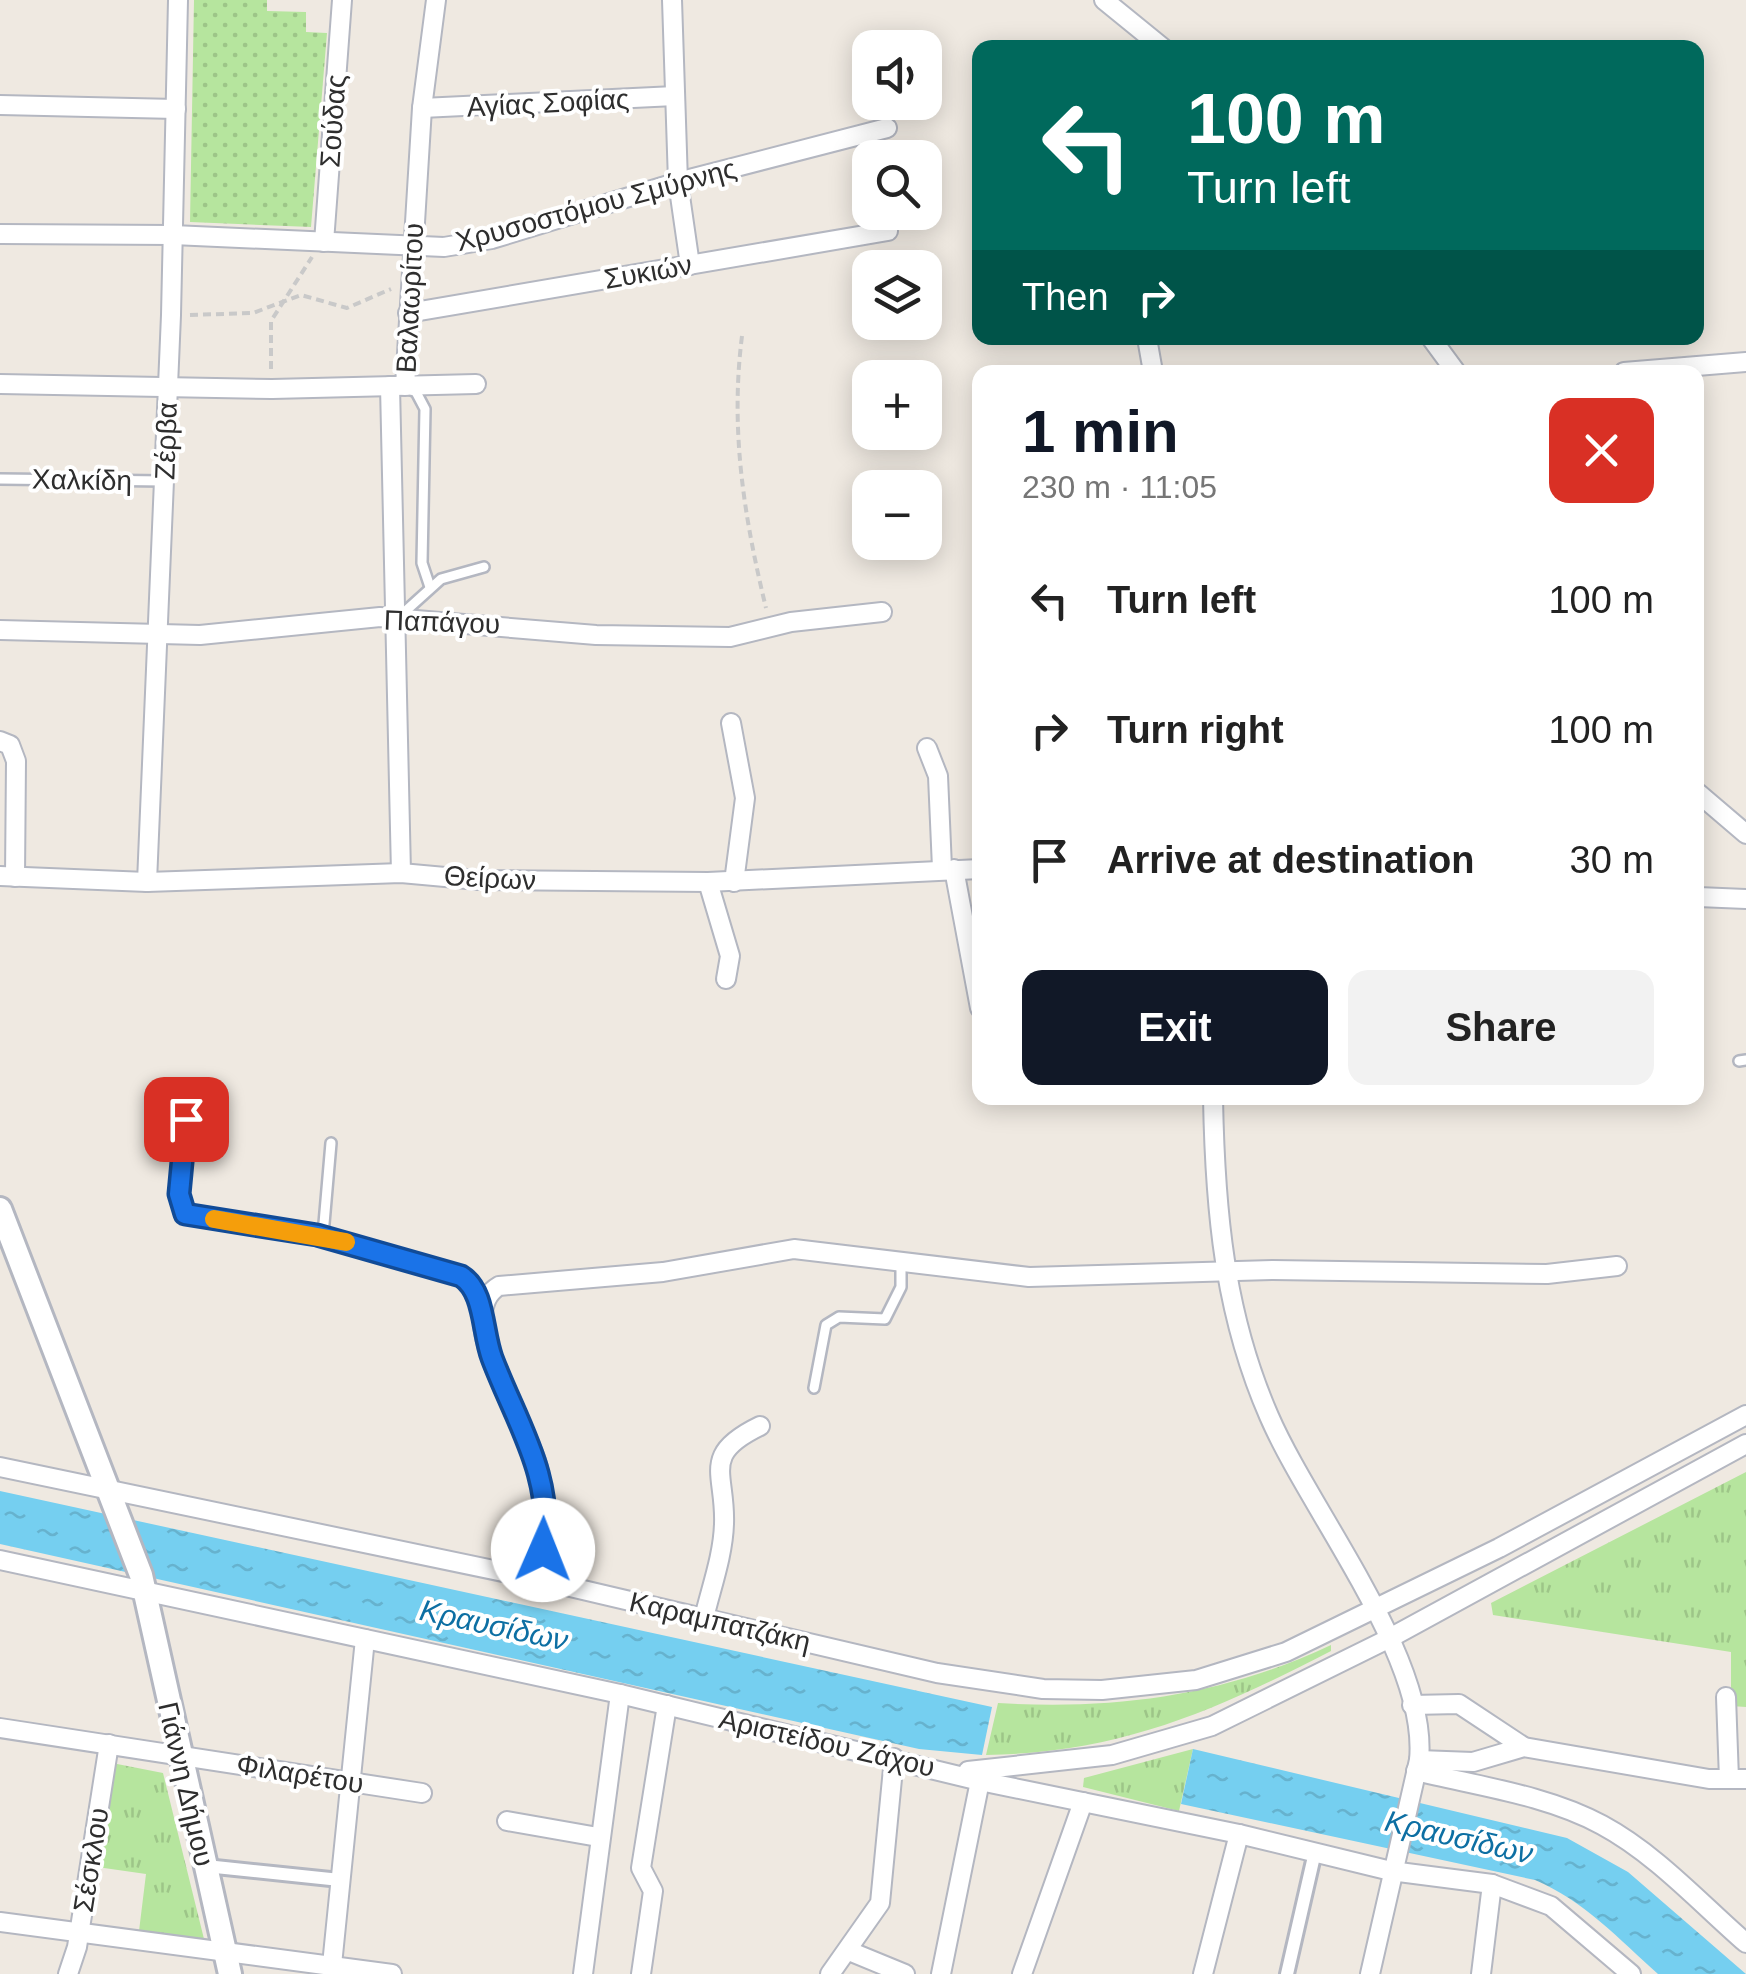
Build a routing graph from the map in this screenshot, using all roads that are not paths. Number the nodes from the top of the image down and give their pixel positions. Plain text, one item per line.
1 (178, 0) edge
2 (342, 0) edge
3 (436, 0) edge
4 (672, 0) edge
5 (1104, 0) edge
6 (1154, 40) edge
7 (675, 96) junction
8 (0, 105) edge
9 (422, 108) junction
10 (176, 109) junction
11 (888, 128) dead end
12 (678, 182) junction
13 (888, 231) dead end
14 (0, 234) edge
15 (173, 235) junction
16 (318, 242) junction
17 (412, 247) junction
18 (690, 265) junction
19 (408, 313) junction
20 (1746, 362) edge
21 (1704, 365) edge
22 (0, 384) edge
23 (476, 384) dead end
24 (398, 386) junction
25 (168, 388) junction
26 (0, 479) edge
27 (164, 482) junction
28 (484, 567) dead end
29 (430, 587) junction
30 (882, 612) dead end
31 (398, 618) junction
32 (0, 630) edge
33 (158, 636) junction
34 (731, 722) dead end
35 (5, 743) edge
36 (926, 748) dead end
37 (1704, 798) edge
38 (1746, 834) edge
39 (948, 868) junction
40 (972, 868) edge
41 (401, 873) junction
42 (8, 877) edge
43 (148, 882) junction
44 (708, 882) junction
45 (734, 882) junction
46 (1704, 898) edge
47 (1746, 899) edge
48 (972, 973) edge
49 (726, 980) dead end
50 (1213, 1105) edge
51 (186, 1119) dead end
52 (332, 1143) dead end
53 (0, 1209) edge
54 (323, 1236) junction
55 (901, 1262) junction
56 (1617, 1266) dead end
57 (1224, 1273) junction
58 (483, 1302) junction
59 (814, 1388) dead end
60 (1746, 1414) edge
61 (760, 1426) dead end
62 (1746, 1444) edge
63 (0, 1468) edge
64 (113, 1501) junction
65 (0, 1560) edge
66 (532, 1578) junction
67 (143, 1584) junction
68 (1374, 1609) junction
69 (704, 1618) junction
70 (1388, 1638) junction
71 (365, 1639) junction
72 (620, 1694) junction
73 (1726, 1697) dead end
74 (667, 1705) junction
75 (1412, 1705) junction
76 (0, 1728) edge
77 (109, 1744) junction
78 (1524, 1748) junction
79 (178, 1754) junction
80 (894, 1758) junction
81 (1418, 1765) junction
82 (932, 1768) junction
83 (1737, 1779) edge
84 (980, 1781) junction
85 (350, 1782) junction
86 (422, 1793) dead end
87 (1083, 1802) junction
88 (507, 1821) dead end
89 (1239, 1834) junction
90 (598, 1837) junction
91 (1315, 1852) junction
92 (1393, 1862) junction
93 (206, 1866) junction
94 (340, 1880) junction
95 (1492, 1884) junction
96 (0, 1922) edge
97 (80, 1932) junction
98 (1746, 1943) edge
99 (849, 1951) junction
100 (228, 1963) edge
101 (332, 1965) junction
102 (68, 1974) edge
103 (392, 1974) edge
104 (583, 1974) edge
105 (640, 1974) edge
106 (830, 1974) edge
107 (905, 1974) edge
108 (941, 1974) edge
109 (1022, 1974) edge
110 (1203, 1974) edge
111 (1287, 1974) edge
112 (1370, 1974) edge
113 (1481, 1974) edge
114 (1630, 1974) edge

1 - 10 street, Ζέρβα
2 - 16 street, Σούδας
3 - 9 street, Βαλαωρίτου
4 - 7 street
5 - 6 street
7 - 9 street, Αγίας Σοφίας
7 - 12 street
8 - 10 street
9 - 17 street, Βαλαωρίτου
10 - 15 street, Ζέρβα
11 - 12 street, Χρυσοστόμου Σμύρνης
12 - 17 street, Χρυσοστόμου Σμύρνης
12 - 18 street
13 - 18 street, Συκιών
14 - 15 street, Χρυσοστόμου Σμύρνης
15 - 16 street, Χρυσοστόμου Σμύρνης
15 - 25 street, Ζέρβα
16 - 17 street, Χρυσοστόμου Σμύρνης
17 - 19 street, Βαλαωρίτου
18 - 19 street, Συκιών
19 - 24 street, Βαλαωρίτου
20 - 21 street
22 - 25 street
23 - 24 street
24 - 25 street
24 - 29 lane, Βαλαωρίτου
24 - 31 street, Βαλαωρίτου
25 - 27 street, Ζέρβα
26 - 27 lane, Χαλκίδη
27 - 33 street, Ζέρβα
28 - 29 lane
29 - 31 lane
30 - 31 street, Παπάγου
31 - 33 street, Παπάγου
31 - 41 street, Βαλαωρίτου
32 - 33 street, Παπάγου
33 - 43 street, Ζέρβα
34 - 45 street
35 - 42 street
36 - 39 street
37 - 38 street
39 - 40 street, Θείρων
39 - 45 street, Θείρων
39 - 48 street
41 - 43 street, Θείρων
41 - 44 street, Θείρων
42 - 43 street, Θείρων
44 - 45 street, Θείρων
44 - 49 street
46 - 47 street
50 - 57 street
51 - 54 street
52 - 54 lane
53 - 64 street, Γιάννη Δήμου
54 - 58 street
55 - 57 street
55 - 58 street
55 - 59 lane
56 - 57 street
57 - 68 street
58 - 66 street
60 - 68 street, Καραμπατζάκη
61 - 69 street
62 - 70 street
63 - 64 street, Καραμπατζάκη
64 - 66 street, Καραμπατζάκη
64 - 67 street, Γιάννη Δήμου
65 - 67 street, Αριστείδου Ζάχου
66 - 69 street, Καραμπατζάκη
67 - 71 street, Αριστείδου Ζάχου
67 - 79 street, Γιάννη Δήμου
68 - 69 street, Καραμπατζάκη
68 - 70 street
70 - 75 street
70 - 82 street
71 - 72 street, Αριστείδου Ζάχου
71 - 85 street
72 - 74 street, Αριστείδου Ζάχου
72 - 90 street
73 - 83 street
74 - 80 street, Αριστείδου Ζάχου
74 - 105 street
75 - 78 street
75 - 81 street
76 - 77 street, Φιλαρέτου
77 - 79 street, Φιλαρέτου
77 - 97 street, Σέσκλου
78 - 81 street
78 - 83 street
79 - 85 street, Φιλαρέτου
79 - 93 street, Γιάννη Δήμου
80 - 82 street, Αριστείδου Ζάχου
80 - 99 street
81 - 92 street
81 - 98 street
82 - 84 street, Αριστείδου Ζάχου
84 - 87 street, Αριστείδου Ζάχου
84 - 108 street
85 - 86 street, Φιλαρέτου
85 - 94 street
87 - 89 street, Αριστείδου Ζάχου
87 - 109 street
88 - 90 street
89 - 91 street, Αριστείδου Ζάχου
89 - 110 street
90 - 104 street
91 - 92 street, Αριστείδου Ζάχου
91 - 111 street
92 - 95 street, Αριστείδου Ζάχου
92 - 112 street
93 - 94 street
93 - 100 street, Γιάννη Δήμου
94 - 101 street
95 - 113 street
95 - 114 street, Αριστείδου Ζάχου
96 - 97 street
97 - 100 street
97 - 102 street, Σέσκλου
99 - 106 street
99 - 107 street
100 - 101 street
101 - 103 street

